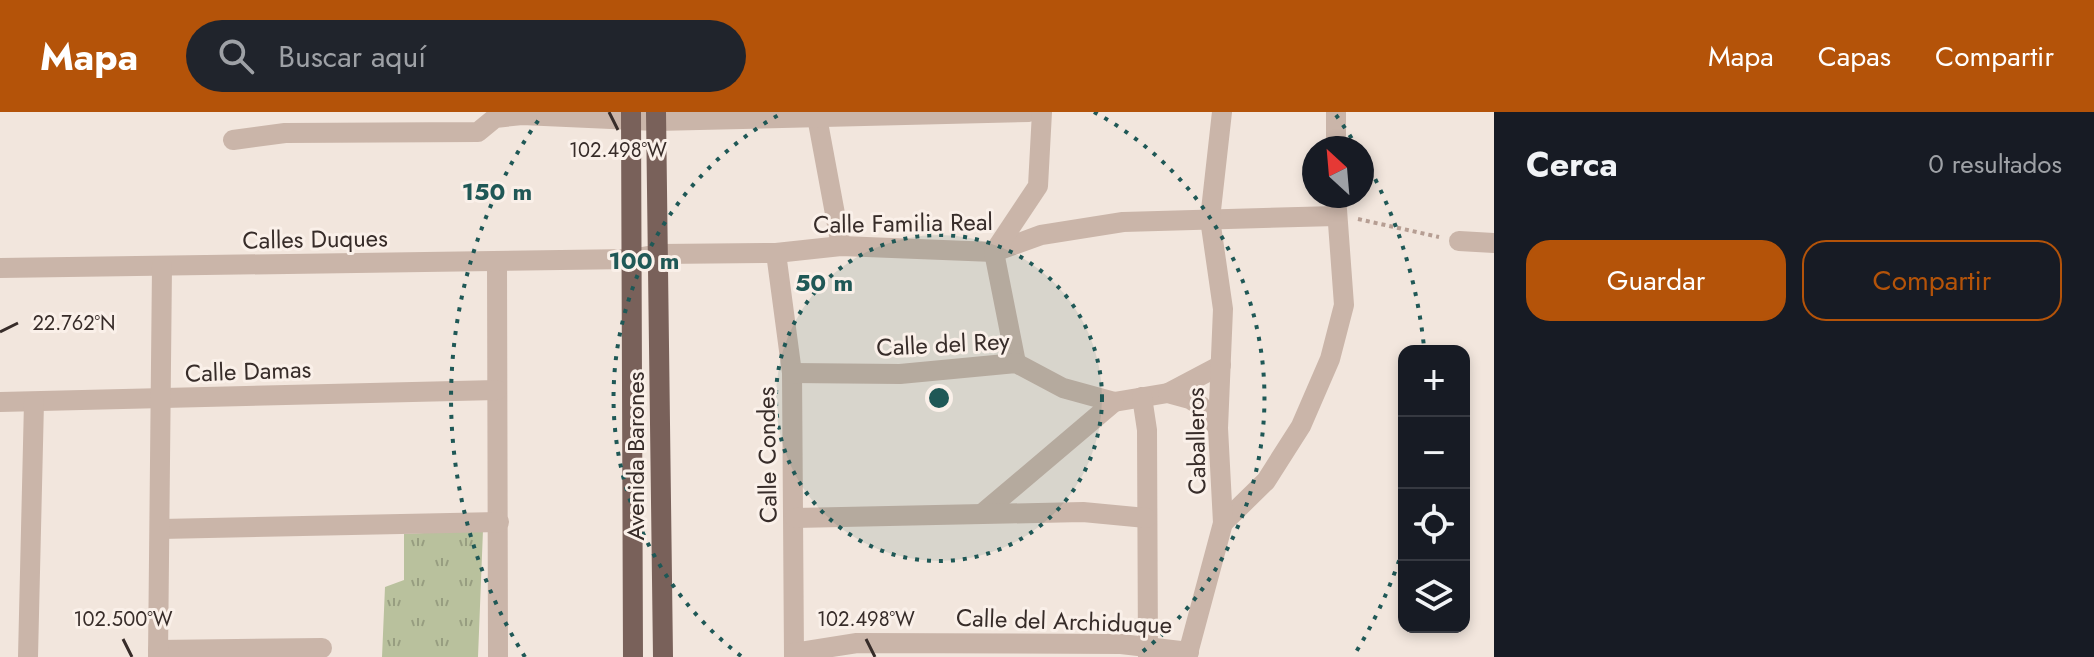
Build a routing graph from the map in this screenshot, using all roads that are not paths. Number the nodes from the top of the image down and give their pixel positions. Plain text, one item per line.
1 (311, 112) edge
2 (1029, 112) edge
3 (1042, 112) edge
4 (1222, 112) edge
5 (1336, 112) edge
6 (1006, 113) edge
7 (495, 115) edge
8 (631, 116) edge
9 (656, 117) edge
10 (817, 117) junction
11 (306, 133) junction
12 (1336, 136) edge
13 (233, 140) dead end
14 (1317, 208) edge
15 (1336, 208) edge
16 (1210, 219) junction
17 (1459, 241) road end
18 (1494, 243) edge
19 (841, 246) junction
20 (994, 252) junction
21 (776, 253) junction
22 (659, 254) junction
23 (631, 259) junction
24 (497, 262) junction
25 (162, 266) junction
26 (0, 268) edge
27 (1016, 363) junction
28 (1221, 365) junction
29 (792, 373) junction
30 (497, 390) junction
31 (1168, 393) junction
32 (1142, 397) junction
33 (160, 399) junction
34 (0, 402) edge
35 (34, 402) junction
36 (1114, 402) junction
37 (1218, 428) junction
38 (983, 513) junction
39 (795, 518) junction
40 (1146, 518) junction
41 (499, 522) junction
42 (1223, 523) junction
43 (161, 529) junction
44 (322, 648) dead end
45 (1147, 651) edge
46 (158, 653) edge
47 (1188, 654) edge
48 (794, 655) edge
49 (28, 657) edge
50 (498, 657) edge
51 (633, 657) edge
52 (663, 657) edge

1 - 11 street
2 - 6 street
3 - 20 street
4 - 16 street, Caballeros
5 - 12 street
6 - 10 street
7 - 8 street
7 - 11 street
8 - 9 street
8 - 23 main road, Avenida Barones
9 - 10 street
9 - 22 main road, Avenida Barones
10 - 19 street
11 - 13 street
14 - 16 street, Calle Familia Real
15 - 42 street
16 - 20 street, Calle Familia Real
16 - 28 street, Caballeros
17 - 18 street
19 - 20 street, Calle Familia Real
19 - 21 street, Calle Familia Real
20 - 27 street
21 - 22 street, Calle Familia Real
21 - 29 street, Calle Condes
22 - 23 street, Calle Familia Real
22 - 52 main road, Avenida Barones
23 - 24 street, Calles Duques
23 - 51 main road, Avenida Barones
24 - 25 street, Calles Duques
24 - 30 street
25 - 26 street, Calles Duques
25 - 33 street
27 - 29 street, Calle del Rey
27 - 36 street, Calle del Rey
28 - 31 street
28 - 37 street, Caballeros
29 - 39 street, Calle Condes
30 - 33 street, Calle Damas
30 - 41 street
31 - 32 street, Calle del Rey
31 - 37 street
32 - 36 street, Calle del Rey
32 - 40 street
33 - 35 street, Calle Damas
33 - 43 street
34 - 35 street, Calle Damas
35 - 49 street
36 - 38 street
37 - 42 street, Caballeros
38 - 39 street
38 - 40 street
39 - 48 street, Calle Condes
40 - 45 street
41 - 43 street
41 - 50 street
42 - 47 street, Caballeros
43 - 46 street
44 - 46 street
45 - 47 street, Calle del Archiduque
45 - 48 street, Calle del Archiduque

